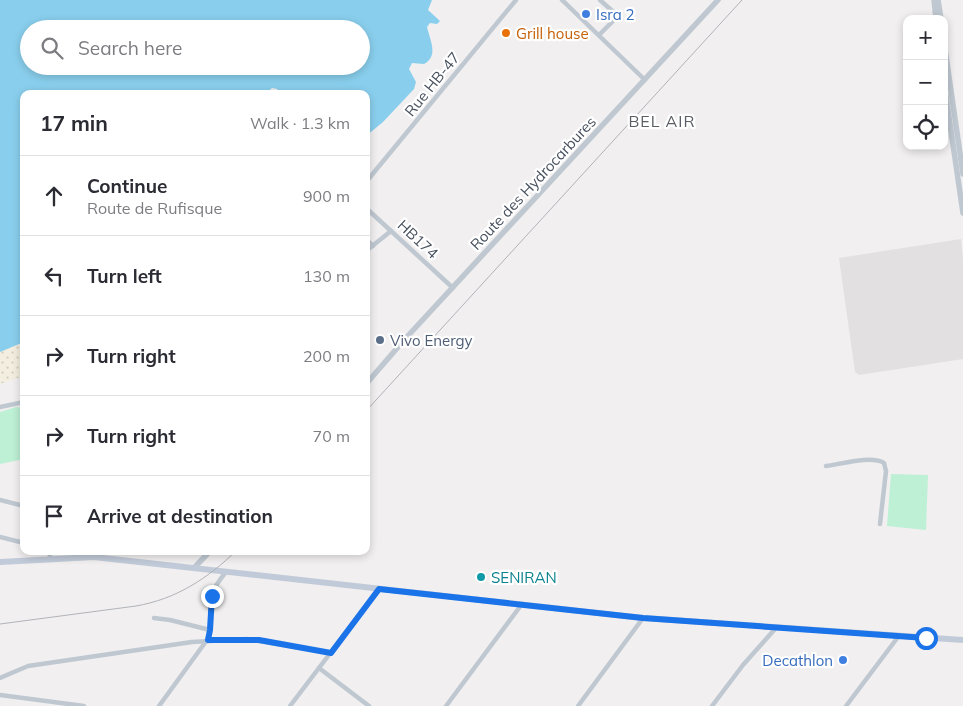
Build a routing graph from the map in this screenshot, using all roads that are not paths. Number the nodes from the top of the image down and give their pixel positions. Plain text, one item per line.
1 (516, 0) edge
2 (562, 0) edge
3 (600, 0) edge
4 (718, 0) edge
5 (934, 0) edge
6 (938, 0) edge
7 (936, 15) edge
8 (940, 15) edge
9 (599, 35) junction
10 (947, 60) edge
11 (645, 80) junction
12 (947, 105) edge
13 (963, 174) edge
14 (370, 177) edge
15 (963, 213) edge
16 (370, 214) edge
17 (391, 231) junction
18 (370, 243) edge
19 (373, 246) junction
20 (370, 248) edge
21 (453, 288) junction
22 (370, 380) edge
23 (20, 403) edge
24 (0, 407) edge
25 (826, 466) dead end
26 (0, 500) edge
27 (20, 505) edge
28 (880, 524) dead end
29 (0, 537) edge
30 (20, 543) edge
31 (50, 555) edge
32 (206, 555) edge
33 (0, 562) edge
34 (194, 568) junction
35 (226, 572) junction
36 (379, 589) junction
37 (522, 604) junction
38 (154, 618) dead end
39 (643, 618) junction
40 (776, 629) junction
41 (210, 630) junction
42 (898, 637) junction
43 (208, 640) junction
44 (963, 640) edge
45 (331, 653) junction
46 (319, 668) junction
47 (0, 678) edge
48 (0, 695) edge
49 (84, 706) edge
50 (159, 706) edge
51 (290, 706) edge
52 (369, 706) edge
53 (446, 706) edge
54 (578, 706) edge
55 (712, 706) edge
56 (846, 706) edge

1 - 14 street, Rue HB-47
2 - 9 street
3 - 9 street
4 - 11 street, Route des Hydrocarbures
5 - 7 street
6 - 8 street
9 - 11 street
10 - 13 street
11 - 21 street, Route des Hydrocarbures
12 - 15 street
16 - 17 street, HB174
17 - 19 street
17 - 21 street, HB174
18 - 19 street
19 - 20 street
21 - 22 street, Route des Hydrocarbures
23 - 24 street
25 - 28 street
26 - 27 street
29 - 30 street
31 - 33 main road
31 - 34 main road
32 - 34 street
34 - 35 main road
35 - 36 main road
35 - 41 street
36 - 37 main road
36 - 45 street
37 - 39 main road
37 - 53 street
38 - 41 street
39 - 40 main road
39 - 54 street
40 - 42 main road
40 - 55 street
41 - 43 street
42 - 44 main road
42 - 56 street
43 - 45 street
43 - 47 street
43 - 50 street
45 - 46 street
46 - 51 street
46 - 52 street
48 - 49 street

